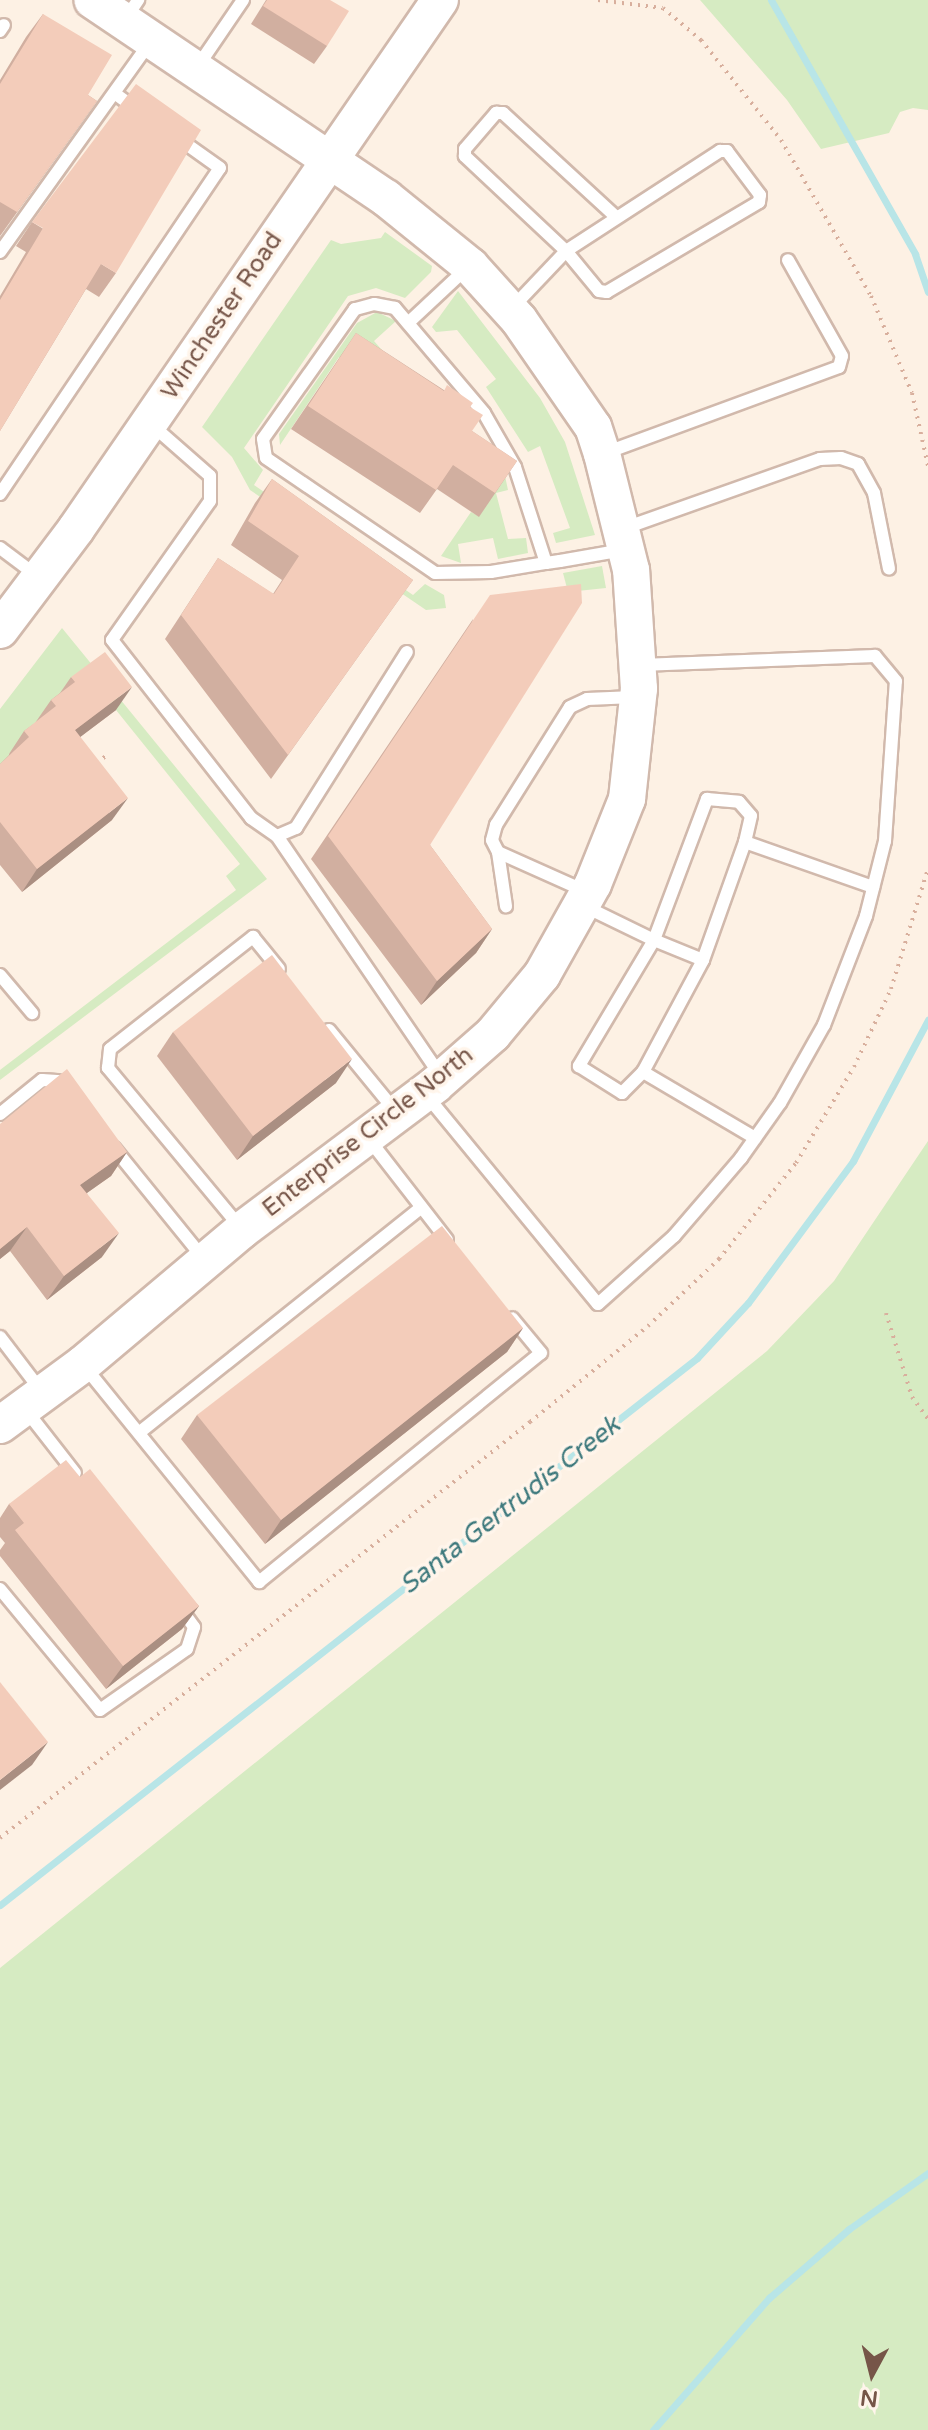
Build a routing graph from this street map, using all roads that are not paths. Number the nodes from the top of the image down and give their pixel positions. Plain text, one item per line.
1 (93, 0) edge
2 (243, 0) edge
3 (440, 0) edge
4 (139, 20) edge
5 (197, 69) junction
6 (117, 95) junction
7 (143, 113) edge
8 (168, 131) edge
9 (329, 157) junction
10 (615, 216) junction
11 (566, 251) junction
12 (0, 252) edge
13 (788, 260) dead end
14 (470, 266) junction
15 (509, 310) junction
16 (408, 323) junction
17 (149, 422) junction
18 (602, 454) junction
19 (0, 494) edge
20 (624, 539) junction
21 (0, 548) edge
22 (546, 563) junction
23 (889, 569) dead end
24 (39, 577) junction
25 (0, 630) edge
26 (407, 652) dead end
27 (637, 681) junction
28 (277, 836) junction
29 (745, 842) junction
30 (498, 852) junction
31 (873, 887) junction
32 (584, 898) junction
33 (506, 906) dead end
34 (654, 940) junction
35 (703, 960) junction
36 (0, 975) edge
37 (291, 984) edge
38 (32, 1013) dead end
39 (321, 1020) edge
40 (643, 1072) junction
41 (422, 1095) junction
42 (77, 1105) edge
43 (0, 1114) edge
44 (368, 1138) junction
45 (755, 1138) junction
46 (108, 1140) edge
47 (421, 1208) junction
48 (242, 1230) junction
49 (461, 1257) edge
50 (205, 1260) junction
51 (501, 1305) edge
52 (0, 1337) edge
53 (83, 1364) junction
54 (15, 1410) edge
55 (140, 1432) junction
56 (80, 1480) edge
57 (0, 1589) edge
58 (166, 1590) edge

1 - 4 street, Enterprise Circle North
2 - 5 lane
3 - 9 street, Winchester Road
4 - 5 street, Enterprise Circle North
4 - 6 lane
5 - 9 street, Enterprise Circle North
6 - 7 lane
6 - 12 lane
8 - 19 lane
9 - 14 street, Enterprise Circle North
9 - 17 street, Winchester Road
10 - 11 lane
10 - 11 lane
10 - 11 lane
11 - 15 lane
13 - 18 lane
14 - 15 street, Enterprise Circle North
14 - 16 lane
15 - 18 street, Enterprise Circle North
16 - 22 lane
16 - 22 lane
17 - 24 street, Winchester Road
17 - 28 lane
18 - 20 street, Enterprise Circle North
20 - 22 lane
20 - 23 lane
20 - 27 street, Enterprise Circle North
21 - 24 lane
24 - 25 street, Winchester Road
26 - 28 lane
27 - 30 lane
27 - 31 lane
27 - 32 street, Enterprise Circle North
28 - 41 lane
29 - 31 lane
29 - 34 lane
29 - 35 lane
30 - 32 lane
30 - 33 lane
31 - 45 lane
32 - 34 lane
32 - 41 street, Enterprise Circle North
34 - 35 lane
34 - 40 lane
35 - 40 lane
36 - 38 lane
37 - 48 lane
39 - 41 lane
40 - 45 lane
41 - 44 street, Enterprise Circle North
41 - 45 lane
42 - 43 lane
44 - 47 lane
44 - 48 street, Enterprise Circle North
46 - 50 lane
47 - 49 lane
47 - 55 lane
48 - 50 street, Enterprise Circle North
50 - 53 street, Enterprise Circle North
51 - 55 lane
52 - 54 lane
53 - 54 street, Enterprise Circle North
53 - 55 lane
54 - 56 lane
57 - 58 lane

